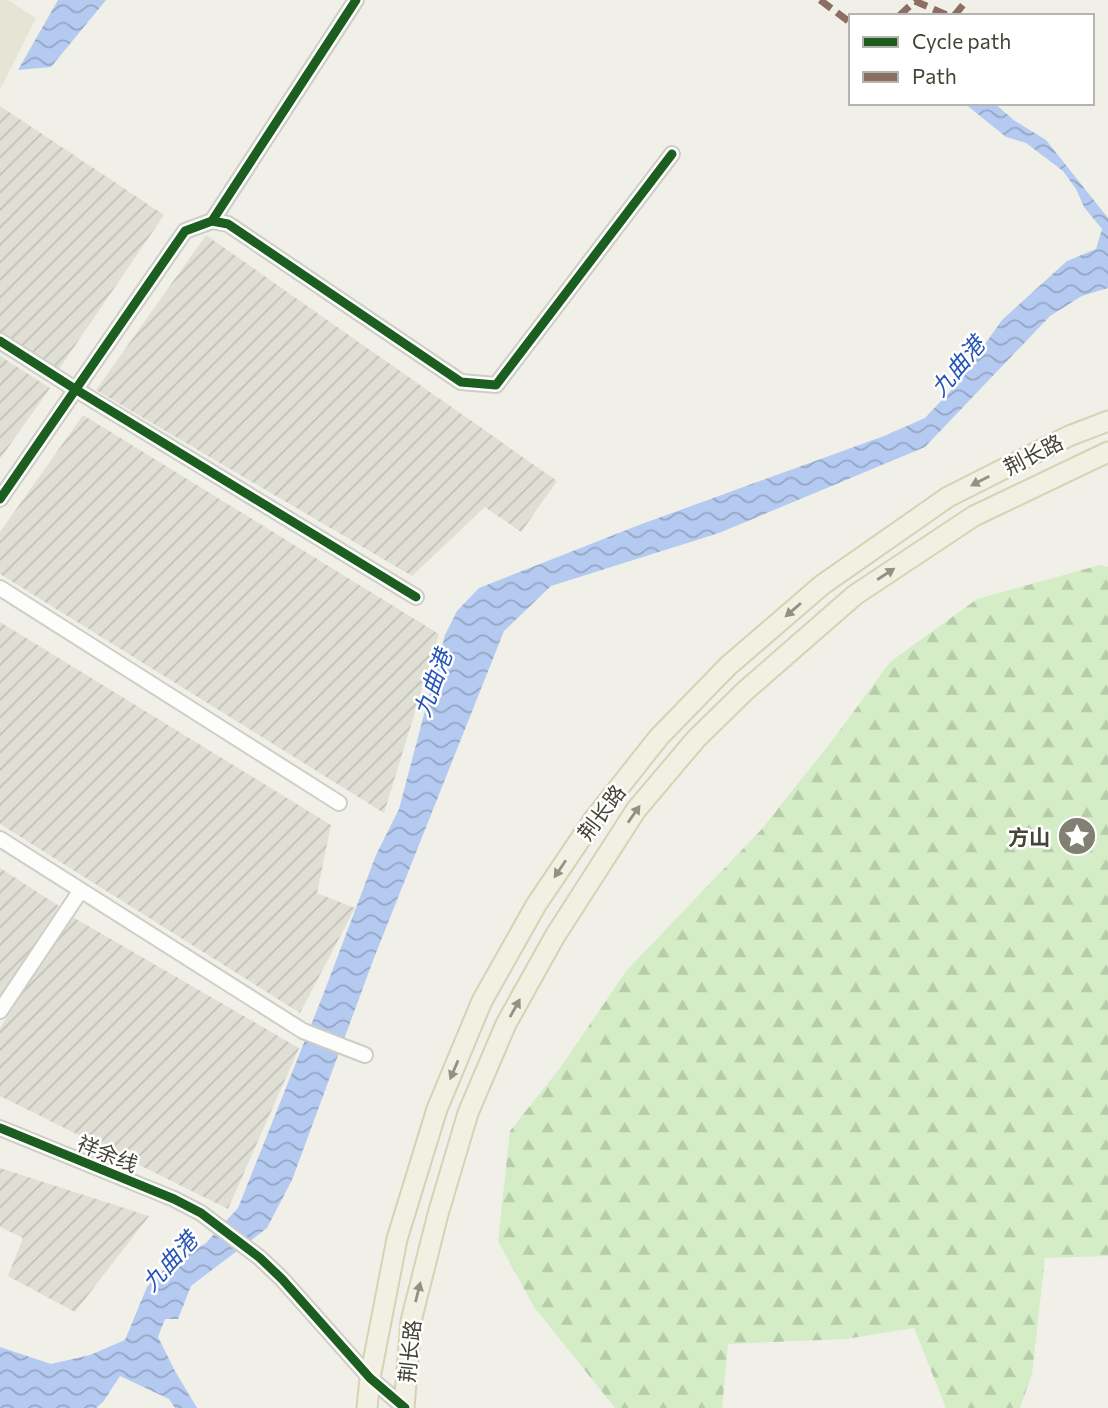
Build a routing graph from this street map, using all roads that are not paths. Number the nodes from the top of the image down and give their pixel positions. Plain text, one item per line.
1 (356, 0) edge
2 (672, 154) dead end
3 (212, 221) junction
4 (0, 341) edge
5 (75, 389) junction
6 (1108, 421) edge
7 (1108, 452) edge
8 (0, 499) edge
9 (0, 588) edge
10 (416, 597) dead end
11 (339, 803) dead end
12 (0, 839) edge
13 (80, 890) junction
14 (0, 1012) edge
15 (365, 1055) dead end
16 (0, 1128) edge
17 (370, 1378) junction
18 (367, 1408) edge
19 (404, 1408) edge

1 - 3 street
2 - 3 street
3 - 5 street
4 - 5 street
5 - 8 street
5 - 10 street
6 -> 17 main road, 荆长路
19 -> 7 main road, 荆长路
9 - 11 street
12 - 13 street
13 - 14 street
13 - 15 street
16 - 17 street, 祥余线
17 - 18 main road, 荆长路
17 - 19 street, 祥余线

